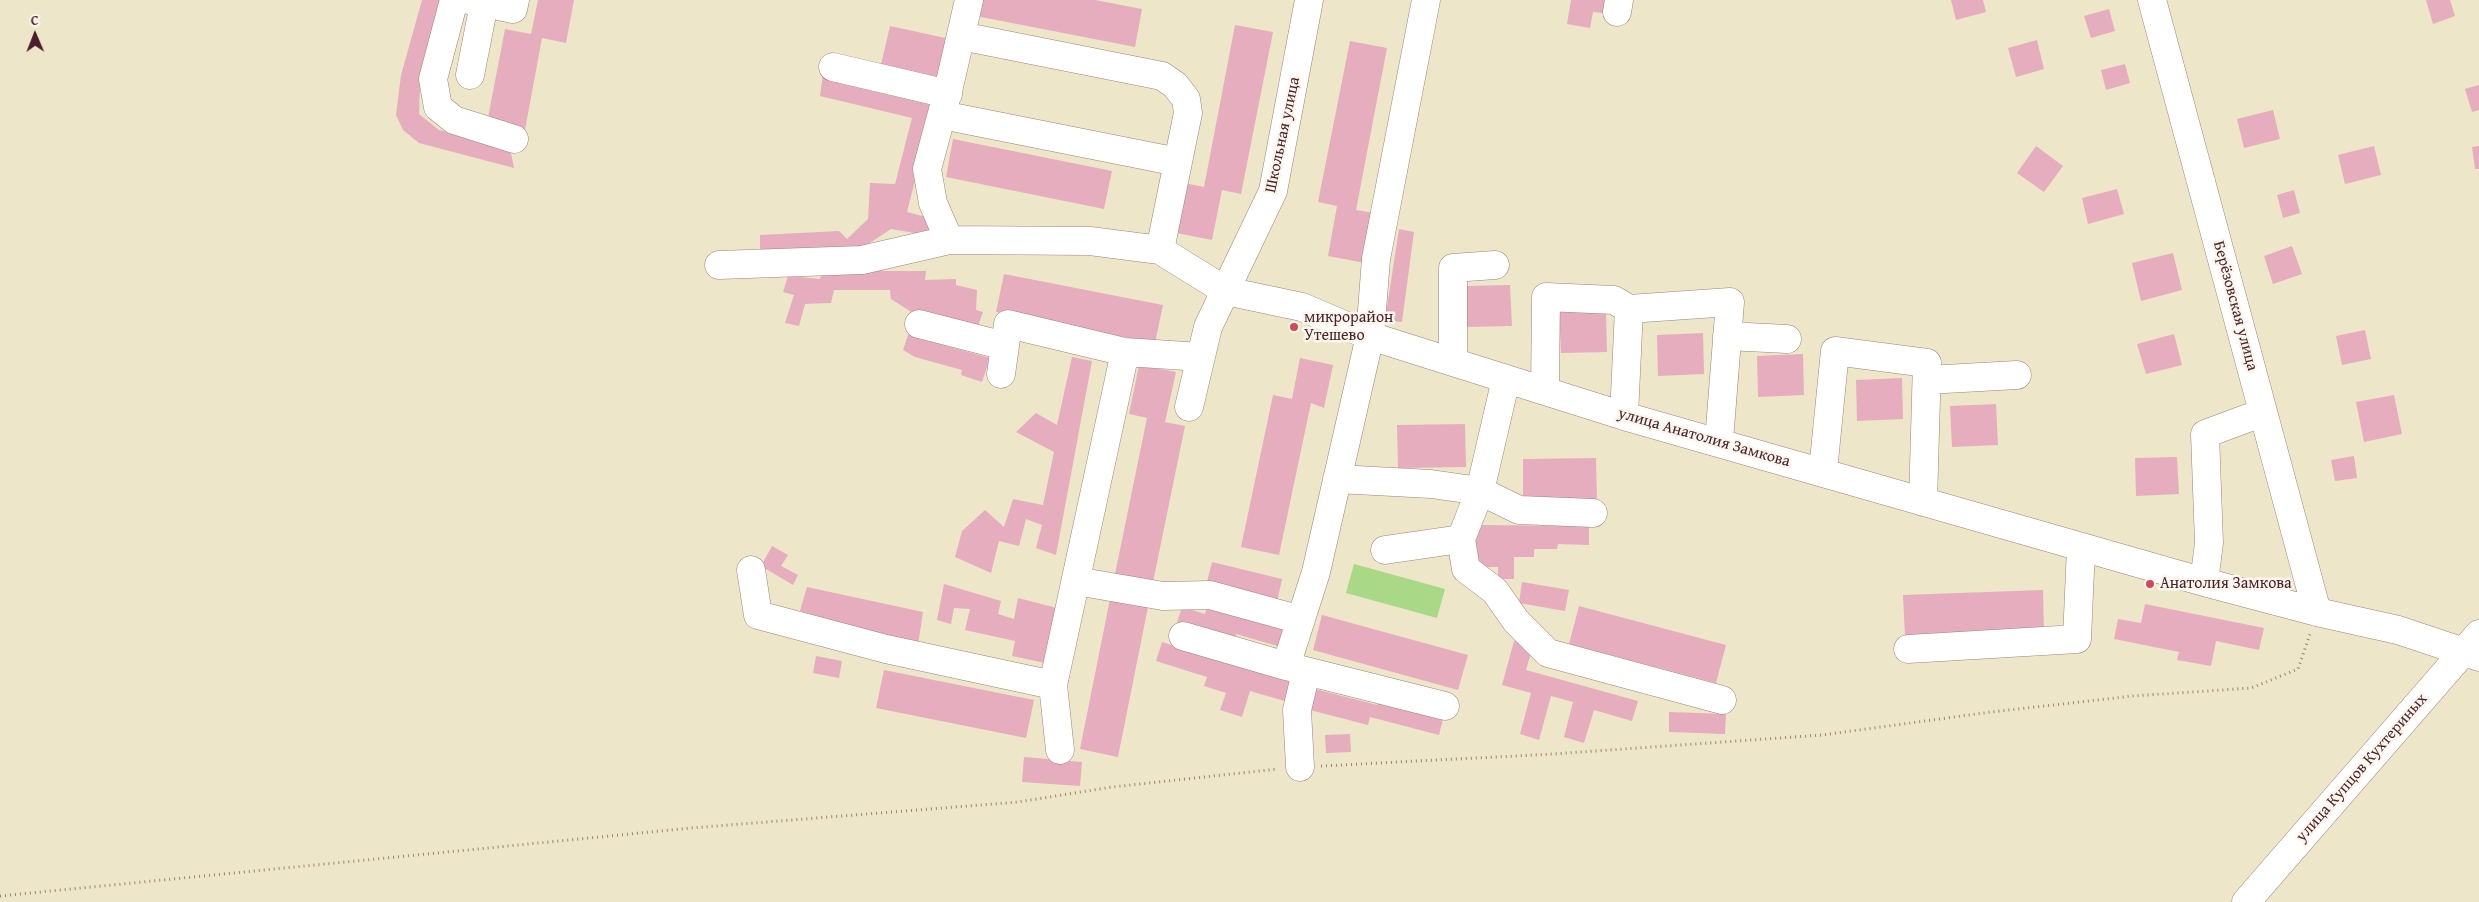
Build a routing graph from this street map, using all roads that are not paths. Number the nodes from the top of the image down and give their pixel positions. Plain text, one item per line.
1 (454, 0) edge
2 (515, 0) edge
3 (969, 0) edge
4 (1309, 0) edge
5 (1426, 0) edge
6 (2152, 0) edge
7 (476, 2) edge
8 (961, 36) junction
9 (834, 67) dead end
10 (470, 75) dead end
11 (945, 105) junction
12 (514, 139) dead end
13 (1178, 162) junction
14 (949, 240) junction
15 (1160, 250) junction
16 (719, 265) dead end
17 (1495, 265) dead end
18 (1226, 291) junction
19 (1630, 308) junction
20 (919, 324) dead end
21 (1370, 336) junction
22 (1727, 336) junction
23 (1787, 339) dead end
24 (1005, 346) junction
25 (1125, 352) junction
26 (1201, 357) junction
27 (1453, 362) junction
28 (1001, 374) dead end
29 (2017, 375) dead end
30 (1506, 379) junction
31 (1927, 380) junction
32 (1545, 391) junction
33 (1189, 407) dead end
34 (1624, 416) junction
35 (2248, 418) dead end
36 (1719, 442) junction
37 (1823, 471) junction
38 (1337, 479) junction
39 (1480, 491) junction
40 (1924, 502) junction
41 (1592, 513) dead end
42 (1461, 540) junction
43 (2080, 547) junction
44 (1385, 550) dead end
45 (751, 570) dead end
46 (1076, 581) junction
47 (2204, 582) junction
48 (2317, 612) junction
49 (1301, 620) junction
50 (1183, 636) dead end
51 (2474, 648) edge
52 (1908, 649) dead end
53 (1296, 669) junction
54 (1053, 685) junction
55 (1722, 700) dead end
56 (1445, 706) dead end
57 (1060, 750) dead end
58 (1300, 767) road end
59 (2246, 902) edge

1 - 12 street
2 - 7 street
3 - 8 street
4 - 18 street, Школьная улица
5 - 21 street
6 - 48 street, Берёзовская улица
7 - 10 street
8 - 11 street
8 - 13 street
9 - 11 street
11 - 13 street
11 - 14 street
13 - 15 street
14 - 15 street, улица Анатолия Замкова
14 - 16 street, улица Анатолия Замкова
15 - 18 street, улица Анатолия Замкова
17 - 27 street
18 - 21 street, улица Анатолия Замкова
18 - 26 street, Школьная улица
19 - 22 street
19 - 32 street
19 - 34 street
20 - 24 street
21 - 27 street, улица Анатолия Замкова
21 - 38 street
22 - 23 street
22 - 36 street
24 - 25 street
24 - 28 street
25 - 26 street
25 - 46 street
26 - 33 street, Школьная улица
27 - 30 street, улица Анатолия Замкова
29 - 31 street
30 - 32 street, улица Анатолия Замкова
30 - 39 street
31 - 37 street
31 - 40 street
32 - 34 street, улица Анатолия Замкова
34 - 36 street, улица Анатолия Замкова
35 - 47 street
36 - 37 street, улица Анатолия Замкова
37 - 40 street, улица Анатолия Замкова
38 - 39 street
38 - 49 street
39 - 41 street
39 - 42 street
40 - 43 street, улица Анатолия Замкова
42 - 44 street
42 - 55 street
43 - 47 street, улица Анатолия Замкова
43 - 52 street
45 - 54 street
46 - 49 street
46 - 54 street
47 - 48 street, улица Анатолия Замкова
48 - 51 street, улица Анатолия Замкова
49 - 53 street
50 - 53 street
51 - 59 street, улица Купцов Кухтериных
53 - 56 street
53 - 58 street
54 - 57 street

